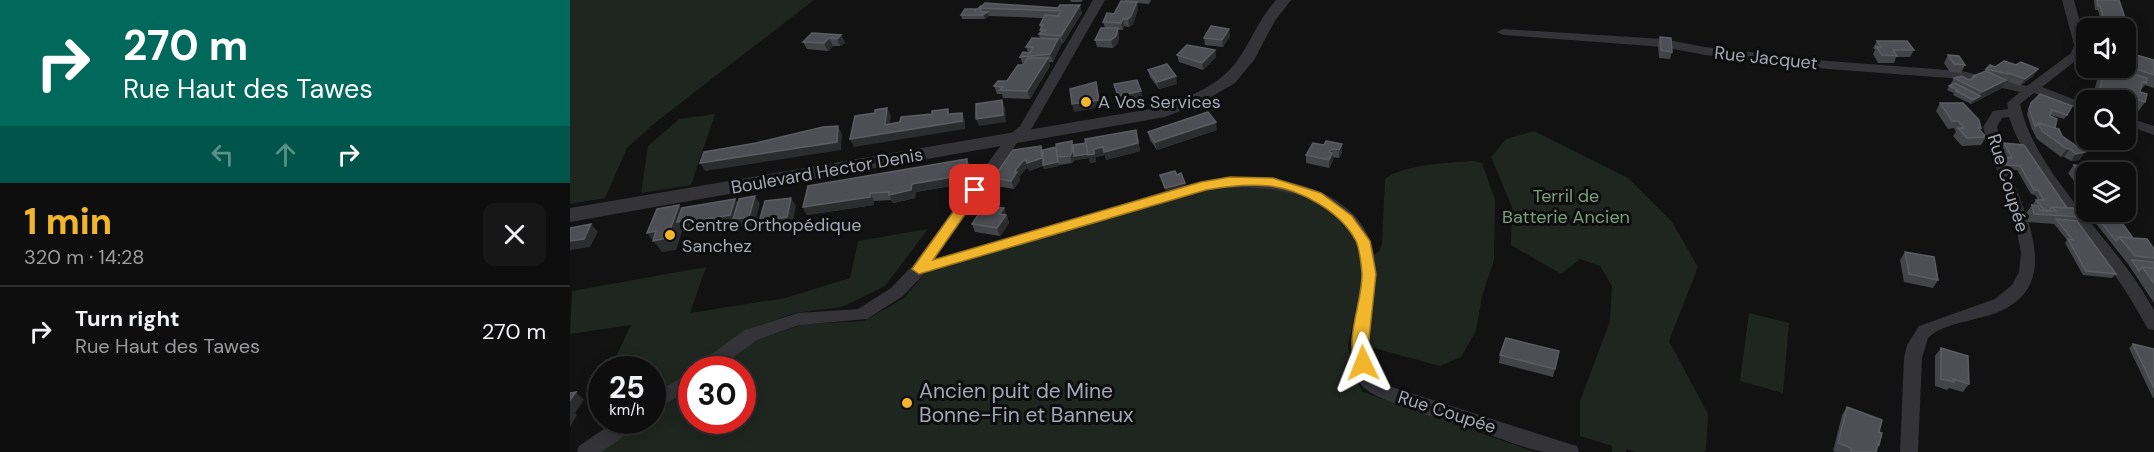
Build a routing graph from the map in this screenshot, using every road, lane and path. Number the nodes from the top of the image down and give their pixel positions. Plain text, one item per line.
1 (1099, 0) edge
2 (1284, 0) edge
3 (2068, 0) edge
4 (1503, 32) dead end
5 (2031, 90) junction
6 (2076, 105) edge
7 (2013, 113) junction
8 (2136, 125) edge
9 (2154, 131) edge
10 (1012, 140) junction
11 (570, 215) edge
12 (919, 269) junction
13 (2154, 324) edge
14 (722, 356) edge
15 (612, 434) edge
16 (586, 452) edge
17 (1570, 452) edge
18 (1909, 452) edge

1 - 10 street
2 - 10 street, Boulevard Hector Denis
3 - 5 street
4 - 5 street, Rue Jacquet
5 - 6 street, Rue Jacquet
5 - 7 street
7 - 13 street
7 - 18 street, Rue Coupée
8 - 9 street
10 - 11 street, Boulevard Hector Denis
10 - 12 street
12 - 14 street
12 - 17 street, Rue Coupée
15 - 16 street

